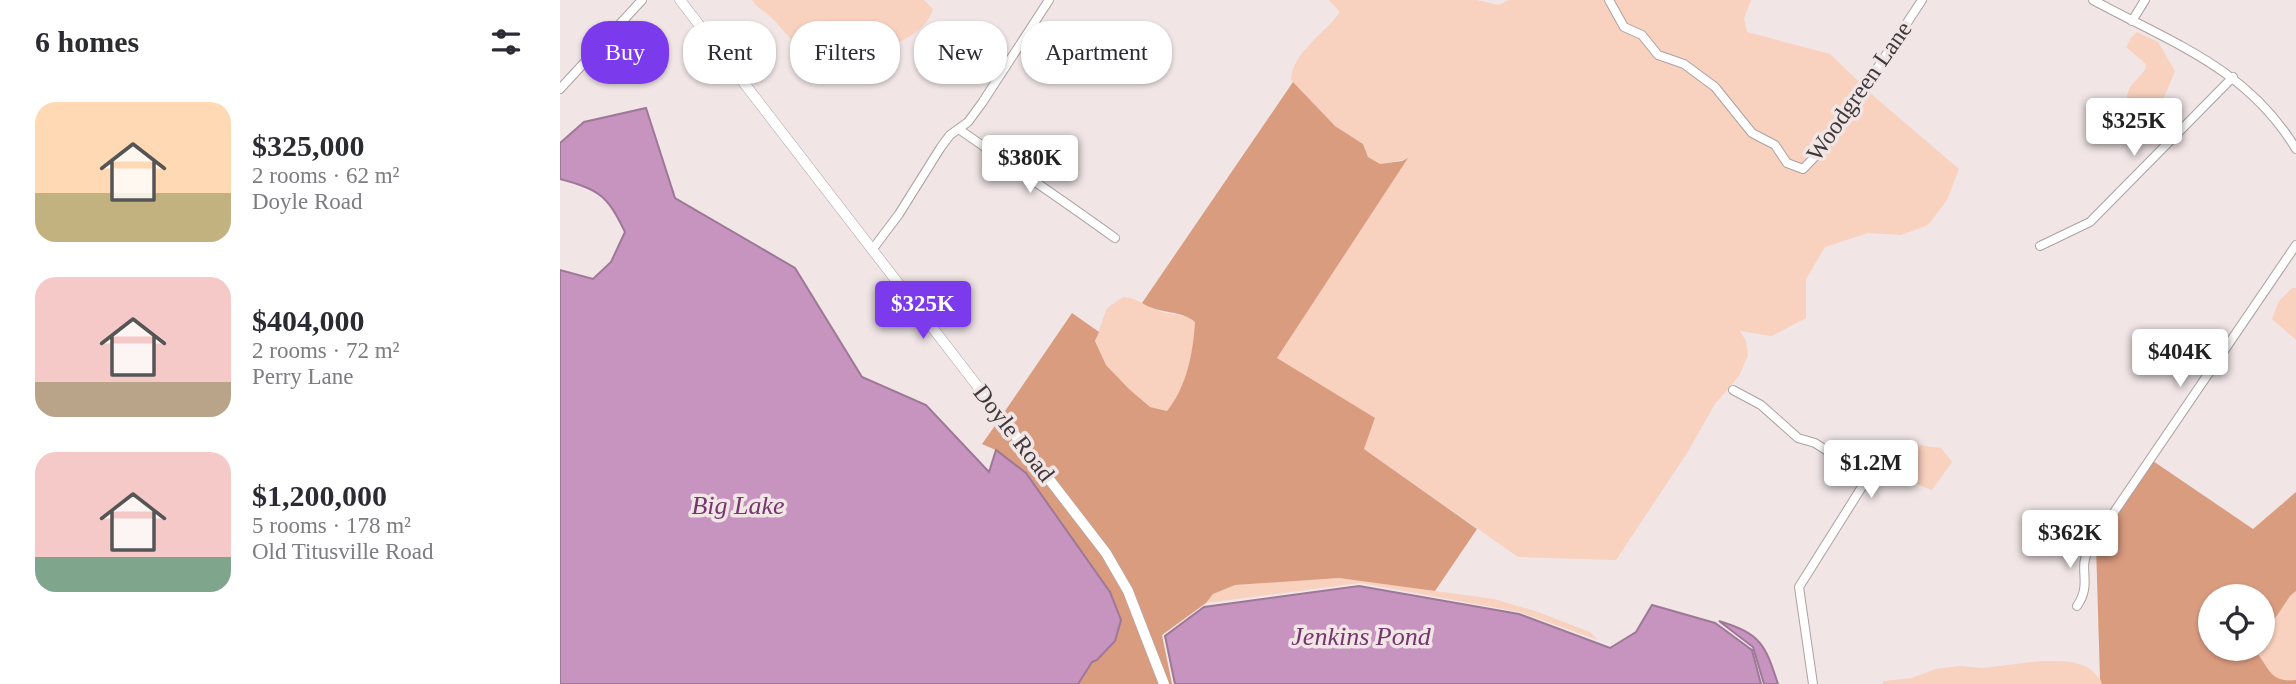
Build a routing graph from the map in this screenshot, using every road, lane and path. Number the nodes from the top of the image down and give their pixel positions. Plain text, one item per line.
1 (642, 0) edge
2 (680, 0) edge
3 (1049, 0) edge
4 (1608, 0) edge
5 (1922, 0) edge
6 (2093, 0) edge
7 (2145, 0) edge
8 (2132, 21) junction
9 (2233, 77) junction
10 (560, 89) edge
11 (960, 130) junction
12 (2296, 149) edge
13 (1115, 238) dead end
14 (2296, 245) edge
15 (2040, 246) dead end
16 (872, 250) junction
17 (1733, 390) dead end
18 (2077, 606) dead end
19 (1164, 684) edge
20 (1814, 684) edge

1 - 10 street
2 - 16 main road, Doyle Road
3 - 11 street
4 - 5 street, Woodgreen Lane
6 - 8 street
7 - 8 street
8 - 9 street
9 - 12 street
9 - 15 street
11 - 13 street
11 - 16 street
14 - 18 street
16 - 19 main road, Doyle Road
17 - 20 street

